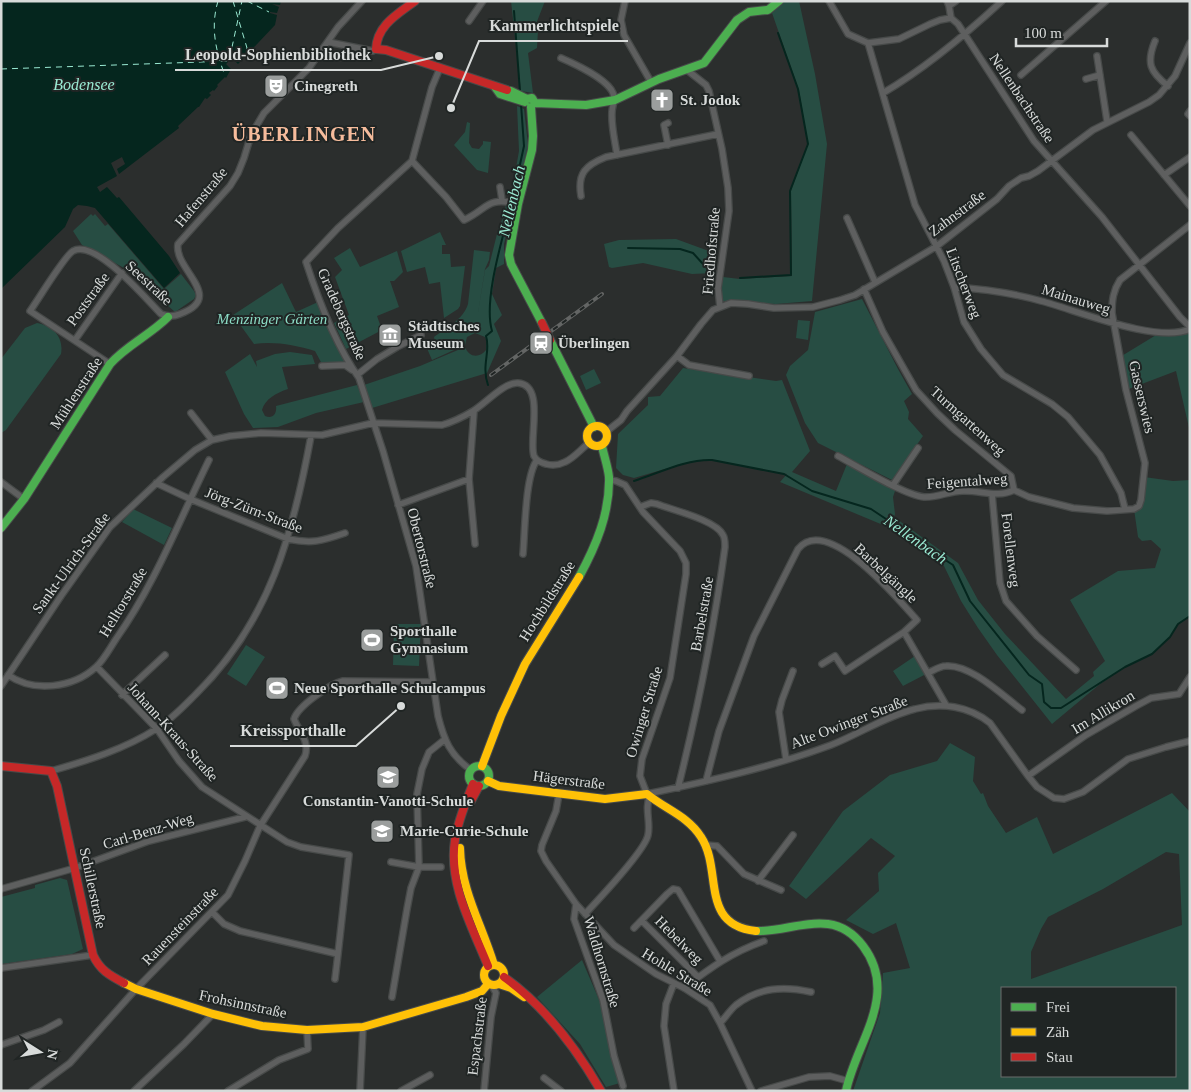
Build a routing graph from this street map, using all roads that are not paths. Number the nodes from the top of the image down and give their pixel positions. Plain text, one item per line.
1 (362, 1) edge
2 (415, 1) edge
3 (483, 1) edge
4 (779, 1) edge
5 (829, 1) edge
6 (956, 1) edge
7 (1002, 1) edge
8 (1106, 1) edge
9 (625, 4) edge
10 (948, 4) edge
11 (951, 18) junction
12 (469, 21) dead end
13 (965, 35) junction
14 (330, 39) junction
15 (1155, 41) dead end
16 (868, 43) junction
17 (1190, 43) edge
18 (376, 49) junction
19 (1097, 56) dead end
20 (561, 58) dead end
21 (440, 68) junction
22 (686, 70) junction
23 (1100, 74) junction
24 (1021, 75) dead end
25 (1086, 79) dead end
26 (651, 82) junction
27 (1168, 86) junction
28 (495, 87) junction
29 (512, 93) junction
30 (883, 93) junction
31 (614, 100) junction
32 (529, 103) junction
33 (1190, 111) edge
34 (1190, 116) edge
35 (1107, 121) junction
36 (668, 124) dead end
37 (718, 134) junction
38 (1131, 135) dead end
39 (668, 145) junction
40 (617, 155) junction
41 (1190, 158) edge
42 (1051, 160) junction
43 (412, 161) junction
44 (1164, 175) junction
45 (500, 187) dead end
46 (581, 196) dead end
47 (505, 201) junction
48 (517, 203) junction
49 (1190, 206) edge
50 (847, 218) dead end
51 (1190, 225) edge
52 (937, 246) junction
53 (1138, 265) junction
54 (122, 274) junction
55 (875, 282) junction
56 (954, 287) junction
57 (864, 289) junction
58 (198, 300) joint
59 (720, 307) junction
60 (168, 317) junction
61 (1114, 323) junction
62 (1190, 328) edge
63 (421, 335) dead end
64 (74, 340) junction
65 (677, 356) junction
66 (110, 364) junction
67 (322, 366) dead end
68 (357, 375) junction
69 (749, 376) dead end
70 (474, 411) junction
71 (190, 413) dead end
72 (373, 423) junction
73 (594, 426) junction
74 (607, 431) junction
75 (311, 436) junction
76 (212, 440) junction
77 (589, 442) junction
78 (602, 446) junction
79 (918, 448) dead end
80 (838, 456) dead end
81 (209, 460) dead end
82 (537, 460) junction
83 (468, 479) junction
84 (609, 480) junction
85 (1, 482) edge
86 (156, 483) junction
87 (893, 485) junction
88 (1014, 490) junction
89 (992, 494) junction
90 (24, 499) junction
91 (190, 499) junction
92 (398, 505) junction
93 (640, 507) junction
94 (1125, 509) junction
95 (1134, 509) joint
96 (1, 528) edge
97 (345, 533) dead end
98 (288, 539) junction
99 (475, 544) dead end
100 (523, 554) dead end
101 (904, 632) junction
102 (165, 655) dead end
103 (822, 664) dead end
104 (97, 667) junction
105 (1076, 670) dead end
106 (793, 671) dead end
107 (928, 673) junction
108 (8, 675) junction
109 (1190, 676) edge
110 (433, 682) junction
111 (1, 686) edge
112 (122, 695) junction
113 (946, 705) junction
114 (1022, 710) dead end
115 (157, 729) junction
116 (444, 740) junction
117 (1190, 741) edge
118 (786, 759) junction
119 (1, 766) edge
120 (482, 766) junction
121 (471, 770) junction
122 (51, 771) junction
123 (1028, 776) junction
124 (488, 781) junction
125 (706, 781) junction
126 (476, 785) junction
127 (678, 788) junction
128 (559, 794) junction
129 (648, 795) junction
130 (245, 816) junction
131 (260, 826) junction
132 (794, 835) dead end
133 (706, 845) junction
134 (391, 862) dead end
135 (441, 867) dead end
136 (75, 868) junction
137 (418, 868) junction
138 (758, 881) junction
139 (1, 889) edge
140 (782, 890) dead end
141 (576, 904) junction
142 (212, 912) junction
143 (585, 914) junction
144 (642, 921) junction
145 (634, 928) dead end
146 (764, 942) dead end
147 (338, 954) junction
148 (92, 955) junction
149 (720, 962) junction
150 (491, 966) junction
151 (1, 968) edge
152 (698, 977) junction
153 (335, 979) dead end
154 (496, 983) junction
155 (674, 983) junction
156 (684, 988) junction
157 (136, 989) junction
158 (811, 992) dead end
159 (392, 996) dead end
160 (213, 1014) junction
161 (59, 1022) dead end
162 (720, 1023) junction
163 (364, 1027) junction
164 (307, 1030) junction
165 (1, 1045) edge
166 (430, 1075) dead end
167 (544, 1078) dead end
168 (848, 1080) junction
169 (622, 1086) dead end
170 (32, 1091) edge
171 (134, 1091) edge
172 (228, 1091) edge
173 (360, 1091) edge
174 (401, 1091) edge
175 (484, 1091) edge
176 (561, 1091) edge
177 (597, 1091) edge
178 (601, 1091) edge
179 (674, 1091) edge
180 (752, 1091) edge
181 (761, 1091) edge
182 (846, 1091) edge

1 - 14 street, Hafenstraße
2 - 18 street
3 - 12 street
4 - 22 street
5 - 16 street
6 - 10 street
7 - 13 street
8 - 24 street
9 - 26 street
10 - 11 street
11 - 13 street, Nellenbachstraße
11 - 16 street
13 - 30 street
13 - 42 street, Nellenbachstraße
14 - 18 street
14 - 58 street, Hafenstraße
15 - 27 street
16 - 30 street, Litscherweg
17 - 27 street
18 - 21 street
19 - 23 street
20 - 31 street
21 - 28 street
21 - 43 street
22 - 26 street
22 - 37 street, Friedhofstraße
23 - 25 street
23 - 35 street
26 - 31 street
27 - 35 street, Zahnstraße
28 - 29 street
28 - 29 street
29 - 32 street
30 - 52 street, Litscherweg
31 - 32 street
31 - 40 street
32 - 48 street
33 - 34 street
35 - 42 street, Zahnstraße
36 - 39 street
37 - 39 street
37 - 59 street, Friedhofstraße
38 - 44 street
39 - 40 street
40 - 46 street
41 - 44 street
42 - 52 street, Zahnstraße
42 - 53 street, Nellenbachstraße
43 - 47 street
43 - 68 street, Gradebergstraße
44 - 49 street
45 - 47 street
47 - 48 street
48 - 73 street, bridge
50 - 55 street
51 - 53 street
52 - 55 street, Zahnstraße
52 - 56 street, Litscherweg
53 - 61 street, Gasserswies
53 - 62 street, Nellenbachstraße
54 - 60 street, Seestraße
54 - 64 street, Poststraße
54 - 64 street, Seestraße
55 - 57 street, Zahnstraße
56 - 61 street, Mainauweg
56 - 94 street, Litscherweg
57 - 59 street, Zahnstraße
57 - 88 street, Turmgartenweg
58 - 60 street, Mühlenstraße
59 - 65 street, Friedhofstraße
60 - 66 street, Mühlenstraße
61 - 62 street, Mainauweg
61 - 95 street, Gasserswies
63 - 68 street
64 - 66 street
65 - 69 street
65 - 74 street, Friedhofstraße
66 - 90 street, Mühlenstraße
67 - 68 street, Gradebergstraße
68 - 72 street, Gradebergstraße
70 - 72 street, Sankt-Ulrich-Straße
70 - 82 street, Sankt-Ulrich-Straße
70 - 83 street
71 - 76 street
72 - 75 street, Sankt-Ulrich-Straße
72 - 92 street, Obertorstraße
73 - 74 street
73 - 77 street
74 - 78 street
75 - 76 street, Sankt-Ulrich-Straße
75 - 98 street
76 - 86 street, Sankt-Ulrich-Straße
77 - 78 street
77 - 82 street
78 - 84 street, Hochbildstraße
79 - 87 street
80 - 87 street, Feigentalweg
81 - 91 street, Helltorstraße
82 - 100 street
83 - 92 street
83 - 99 street
84 - 93 street, Owinger Straße
84 - 120 street, Hochbildstraße
85 - 90 street
86 - 91 street, Jörg-Zürn-Straße
86 - 108 street, Sankt-Ulrich-Straße
87 - 89 street, Feigentalweg
88 - 89 street, Feigentalweg
88 - 94 street, Feigentalweg
89 - 105 street, Forellenweg
90 - 96 street, Mühlenstraße
91 - 98 street, Jörg-Zürn-Straße
91 - 104 street, Helltorstraße
92 - 110 street, Obertorstraße
93 - 127 street, Barbelstraße
93 - 129 street, Owinger Straße
94 - 95 street, Feigentalweg
97 - 98 street, Jörg-Zürn-Straße
98 - 115 street
101 - 103 street
101 - 107 street
101 - 125 street, Barbelgängle
102 - 112 street
104 - 108 street, Helltorstraße
104 - 112 street, Johann-Kraus-Straße
106 - 118 street
107 - 113 street
107 - 114 street
108 - 111 street, Sankt-Ulrich-Straße
109 - 123 street, Im Allikron
110 - 116 street, Obertorstraße
110 - 131 street, Rauensteinstraße
112 - 115 street, Johann-Kraus-Straße
113 - 118 street, Alte Owinger Straße
113 - 123 street, Alte Owinger Straße
115 - 122 street
115 - 130 street, Johann-Kraus-Straße
116 - 121 street, Obertorstraße
116 - 137 street
117 - 123 street, Alte Owinger Straße
118 - 125 street, Alte Owinger Straße
119 - 122 street
120 - 121 street
120 - 124 street
121 - 126 street
122 - 136 street, Schillerstraße
124 - 126 street
124 - 128 street, Hägerstraße
125 - 127 street, Alte Owinger Straße
126 - 150 street
127 - 129 street, Alte Owinger Straße
128 - 129 street, Hägerstraße
128 - 141 street, Hohle Straße
129 - 133 street
129 - 143 street
130 - 131 street, Johann-Kraus-Straße
130 - 136 street, Carl-Benz-Weg
131 - 142 street, Rauensteinstraße
131 - 147 street
132 - 138 street
133 - 138 street
133 - 168 street
134 - 137 street
135 - 137 street
136 - 139 street, Carl-Benz-Weg
136 - 148 street, Schillerstraße
137 - 159 street
138 - 140 street
141 - 143 street, Hohle Straße
141 - 169 street, Waldhornstraße
142 - 147 street
142 - 157 street, Rauensteinstraße
143 - 155 street, Hohle Straße
144 - 145 street, Hebelweg
144 - 149 street, Hebelweg
144 - 152 street, Hebelweg
146 - 149 street, Hebelweg
147 - 153 street
148 - 151 street
148 - 157 street, Schillerstraße
149 - 152 street, Hebelweg
150 - 154 street
150 - 154 street
152 - 156 street, Hebelweg
154 - 163 street, Frohsinnstraße
154 - 175 street, Espachstraße
154 - 177 street
154 - 178 street
155 - 156 street, Hohle Straße
155 - 179 street
156 - 162 street, Hohle Straße
157 - 160 street, Frohsinnstraße
157 - 170 street, Rauensteinstraße
158 - 162 street
160 - 164 street, Frohsinnstraße
160 - 171 street
161 - 165 street
162 - 180 street, Hohle Straße
163 - 164 street, Frohsinnstraße
163 - 173 street
164 - 172 street
166 - 174 street
167 - 176 street
168 - 181 street
168 - 182 street

